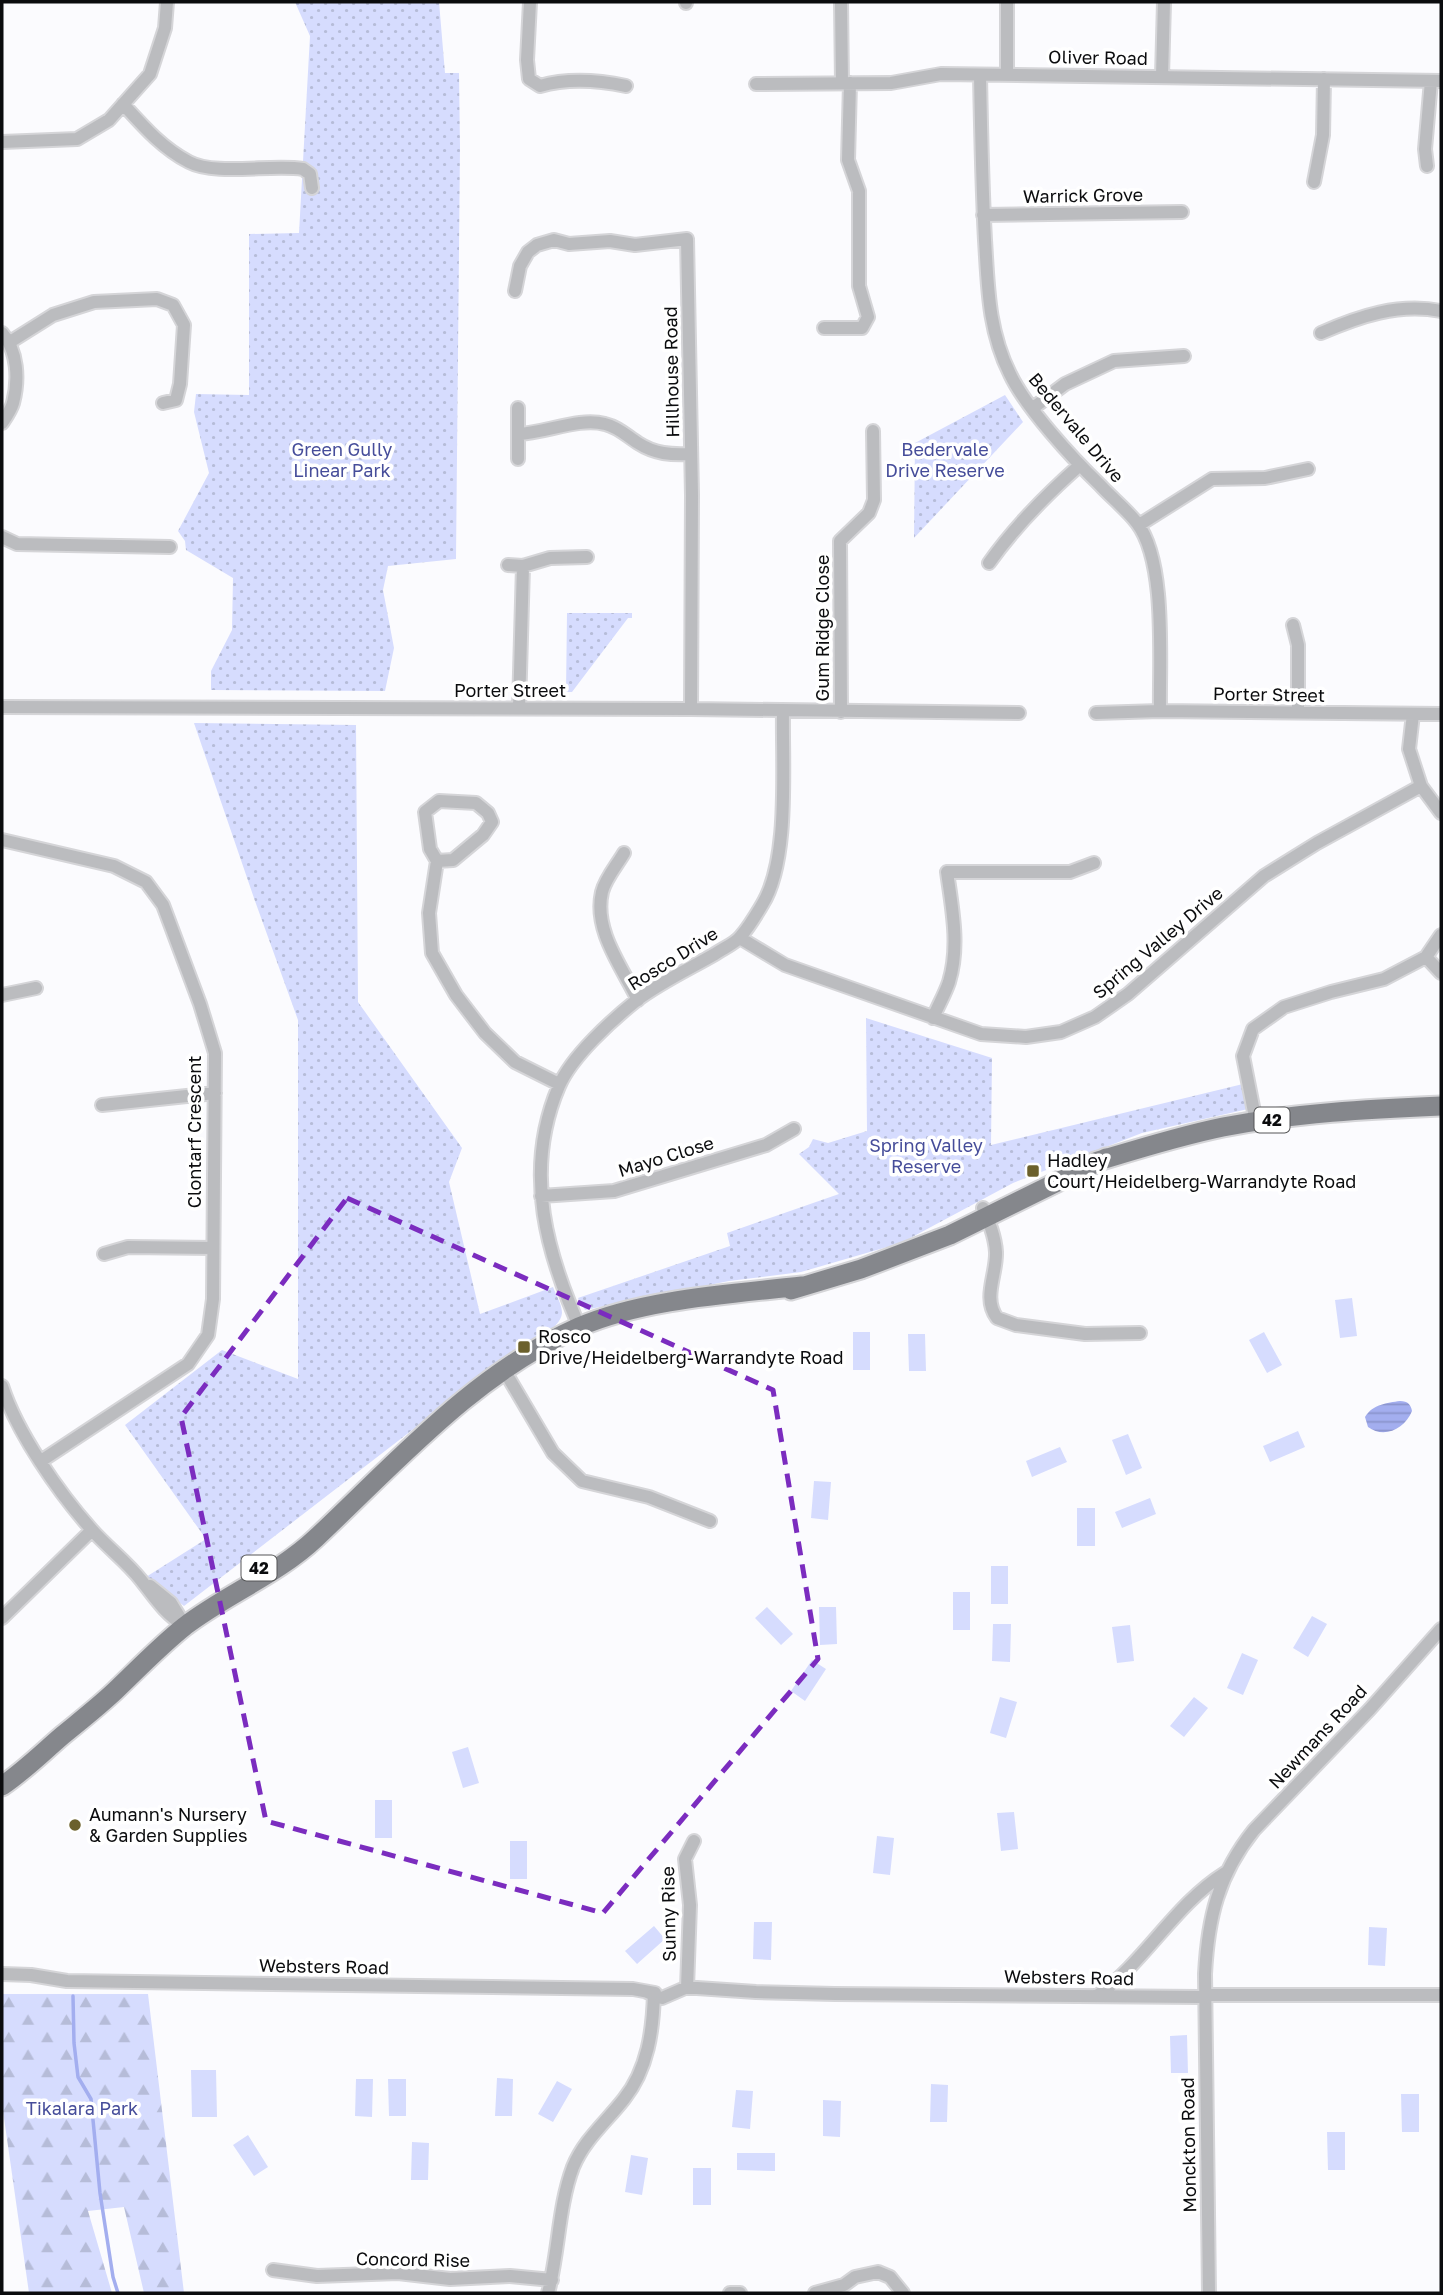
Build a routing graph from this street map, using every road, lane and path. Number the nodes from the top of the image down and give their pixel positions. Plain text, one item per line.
1 (167, 2) edge
2 (530, 2) edge
3 (841, 2) edge
4 (1007, 2) edge
5 (1164, 2) edge
6 (980, 75) junction
7 (1007, 75) junction
8 (1162, 76) junction
9 (1324, 79) junction
10 (1436, 81) edge
11 (846, 83) junction
12 (756, 84) dead end
13 (626, 86) dead end
14 (123, 104) junction
15 (2, 142) edge
16 (1427, 166) dead end
17 (1314, 182) dead end
18 (313, 188) dead end
19 (1182, 212) dead end
20 (983, 215) junction
21 (515, 291) dead end
22 (1441, 311) edge
23 (824, 328) dead end
24 (1321, 333) dead end
25 (6, 338) edge
26 (1184, 356) dead end
27 (163, 403) dead end
28 (518, 408) dead end
29 (1033, 408) junction
30 (2, 423) edge
31 (873, 431) dead end
32 (518, 434) junction
33 (691, 454) junction
34 (518, 459) dead end
35 (1080, 465) junction
36 (1308, 469) dead end
37 (1139, 524) junction
38 (2, 537) edge
39 (170, 547) dead end
40 (587, 557) dead end
41 (989, 563) dead end
42 (508, 565) dead end
43 (523, 566) junction
44 (1293, 625) dead end
45 (2, 707) edge
46 (519, 708) junction
47 (691, 709) junction
48 (1160, 711) junction
49 (783, 712) junction
50 (841, 712) junction
51 (1298, 712) junction
52 (1018, 713) dead end
53 (1096, 713) dead end
54 (1413, 714) junction
55 (1441, 714) edge
56 (1421, 786) junction
57 (1441, 813) edge
58 (2, 840) edge
59 (624, 853) dead end
60 (437, 861) junction
61 (1094, 863) dead end
62 (1441, 935) edge
63 (740, 938) junction
64 (1426, 957) junction
65 (1441, 973) edge
66 (36, 988) dead end
67 (2, 995) edge
68 (638, 1000) junction
69 (933, 1018) junction
70 (559, 1084) junction
71 (215, 1093) junction
72 (102, 1105) dead end
73 (1441, 1106) edge
74 (1256, 1122) junction
75 (794, 1129) dead end
76 (541, 1196) junction
77 (985, 1212) junction
78 (213, 1248) junction
79 (104, 1254) dead end
80 (582, 1332) junction
81 (1140, 1333) dead end
82 (507, 1375) junction
83 (2, 1386) edge
84 (5, 1408) edge
85 (41, 1461) junction
86 (710, 1521) dead end
87 (92, 1530) junction
88 (2, 1618) edge
89 (180, 1621) junction
90 (1441, 1629) edge
91 (2, 1786) edge
92 (694, 1841) dead end
93 (1225, 1873) junction
94 (2, 1974) edge
95 (1122, 1977) junction
96 (690, 1986) junction
97 (652, 1994) junction
98 (1441, 1995) edge
99 (1097, 1996) junction
100 (1134, 1996) junction
101 (1205, 1996) junction
102 (272, 2270) dead end
103 (552, 2280) junction
104 (548, 2293) edge
105 (730, 2293) edge
106 (740, 2293) edge
107 (815, 2293) edge
108 (903, 2293) edge
109 (1209, 2293) edge

1 - 14 street
2 - 13 street
3 - 11 street
4 - 7 street
5 - 8 street
6 - 7 street, Oliver Road
6 - 11 street, Oliver Road
6 - 20 street, Bedervale Drive
7 - 8 street, Oliver Road
8 - 9 street, Oliver Road
9 - 10 street, Oliver Road
9 - 17 street
10 - 16 street
11 - 12 street, Oliver Road
11 - 23 street
14 - 15 street
14 - 18 street
19 - 20 street, Warrick Grove
20 - 29 street, Bedervale Drive
21 - 33 street, Hillhouse Road
22 - 24 street
25 - 27 street
25 - 30 street
26 - 29 street
28 - 32 street
29 - 35 street, Bedervale Drive
31 - 50 street, Gum Ridge Close
32 - 33 street
32 - 34 street
33 - 47 street, Hillhouse Road
35 - 37 street, Bedervale Drive
35 - 41 street
36 - 37 street
37 - 48 street, Bedervale Drive
38 - 39 street
40 - 43 street
42 - 43 street
43 - 46 street
44 - 51 street
45 - 46 street, Porter Street
46 - 47 street, Porter Street
47 - 49 street, Porter Street
48 - 51 street, Porter Street
48 - 53 street, Porter Street
49 - 50 street, Porter Street
49 - 63 street, Rosco Drive
50 - 52 street, Porter Street
51 - 54 street, Porter Street
54 - 55 street, Porter Street
54 - 56 street
56 - 57 street
56 - 69 street, Spring Valley Drive
58 - 71 street, Clontarf Crescent
59 - 68 street
60 - 60 street
60 - 70 street
61 - 69 street
62 - 64 street
63 - 68 street, Rosco Drive
63 - 69 street, Spring Valley Drive
64 - 65 street
64 - 74 street
66 - 67 street
68 - 70 street, Rosco Drive
70 - 76 street, Rosco Drive
71 - 72 street
71 - 78 street, Clontarf Crescent
73 - 74 main road, 42
74 - 77 main road, 42
75 - 76 street, Mayo Close
76 - 80 street, Rosco Drive
77 - 80 main road, 42
77 - 81 street
78 - 79 street
78 - 85 street, Clontarf Crescent
80 - 82 main road, 42
82 - 86 street
82 - 89 main road, 42
83 - 84 street
84 - 85 street
85 - 87 street
87 - 88 street
87 - 89 street
89 - 91 main road, 42
90 - 93 street, Newmans Road
92 - 96 street, Sunny Rise
93 - 95 street, Newmans Road
93 - 101 street, Newmans Road
94 - 97 street, Websters Road
95 - 99 street, Newmans Road
95 - 100 street
96 - 97 street, Websters Road
96 - 99 street, Websters Road
97 - 103 street
98 - 101 street, Websters Road
99 - 100 street, Websters Road
100 - 101 street, Websters Road
101 - 109 street, Monckton Road
102 - 103 street, Concord Rise
103 - 104 street
105 - 106 street
107 - 108 street

